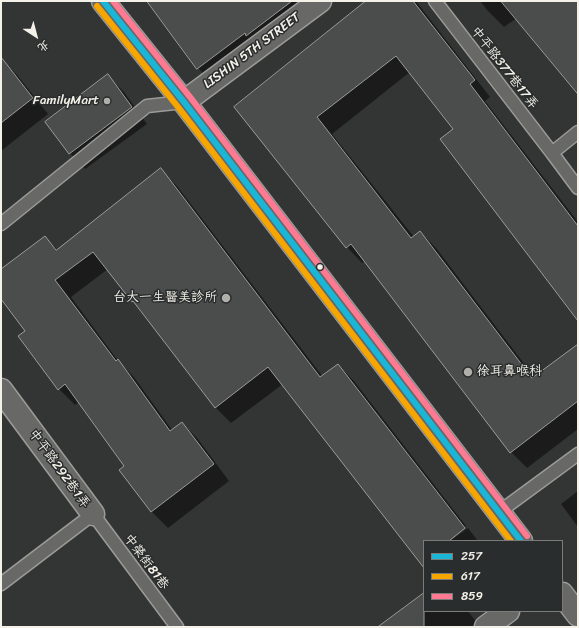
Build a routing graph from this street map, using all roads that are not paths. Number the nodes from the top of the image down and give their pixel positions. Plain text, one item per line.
1 (103, 1) edge
2 (320, 1) edge
3 (435, 1) edge
4 (184, 102) junction
5 (578, 132) edge
6 (552, 153) junction
7 (578, 188) edge
8 (1, 224) edge
9 (1, 390) edge
10 (578, 454) edge
11 (499, 512) junction
12 (93, 514) junction
13 (520, 540) edge
14 (1, 584) edge
15 (563, 595) edge
16 (507, 612) edge
17 (578, 615) edge
18 (177, 627) edge
19 (486, 627) edge

1 - 4 street
2 - 4 street, LISHIN 5TH STREET
3 - 6 lane, 中平路377巷17弄
4 - 8 lane
4 - 11 street
5 - 6 lane
6 - 7 lane, 中平路377巷17弄
9 - 12 street, 中平路292巷1弄
10 - 11 lane
11 - 13 street
12 - 14 lane, 中平路292巷1弄
12 - 18 lane, 中榮街81巷
15 - 17 street
16 - 19 street

